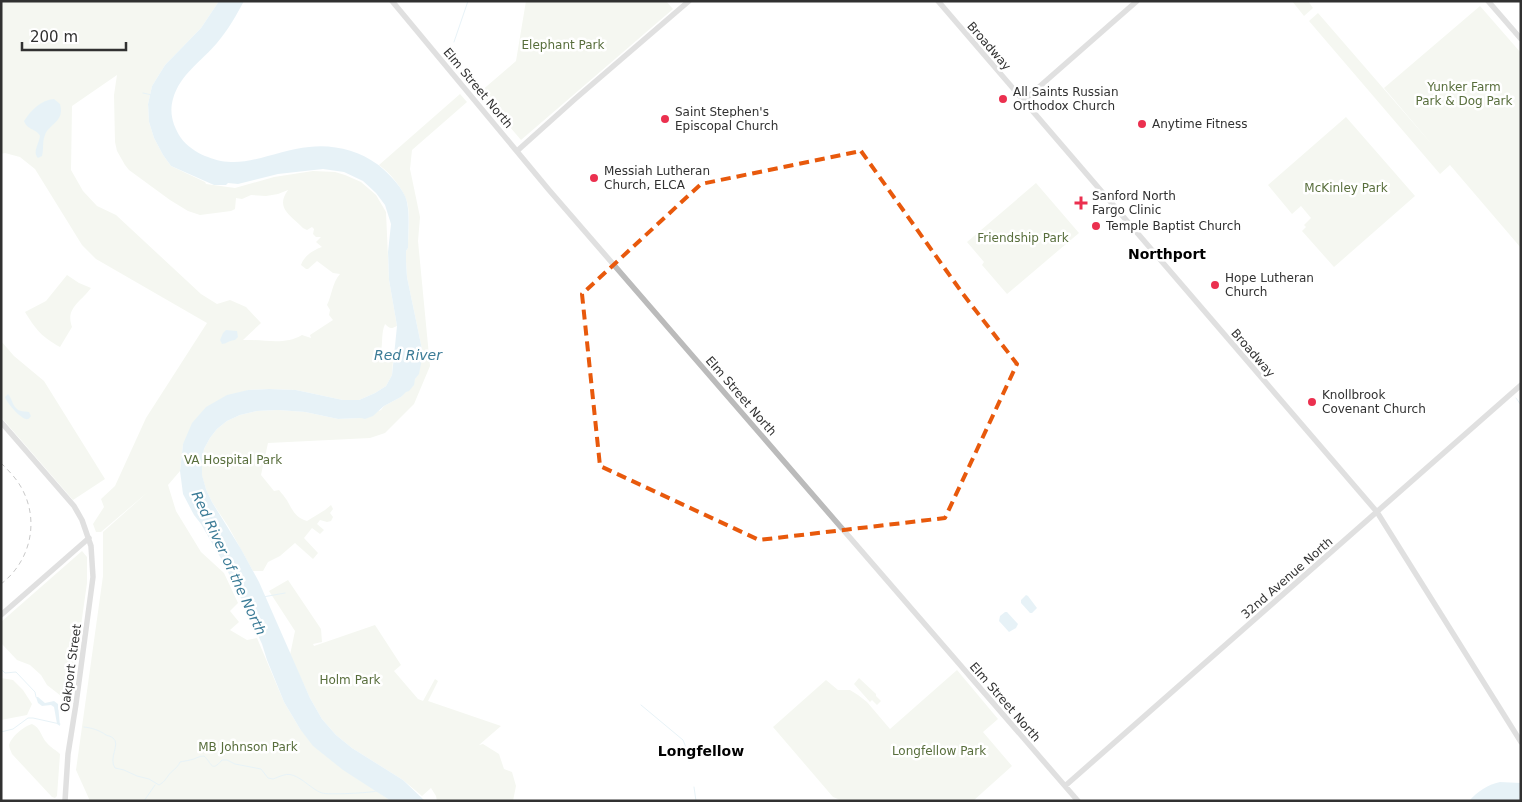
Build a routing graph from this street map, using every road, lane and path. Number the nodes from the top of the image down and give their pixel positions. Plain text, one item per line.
1 (392, 1) edge
2 (689, 1) edge
3 (938, 1) edge
4 (1137, 1) edge
5 (1488, 1) edge
6 (1521, 39) edge
7 (1023, 101) junction
8 (517, 152) junction
9 (1521, 385) edge
10 (1, 422) edge
11 (1377, 512) junction
12 (89, 538) junction
13 (1, 615) edge
14 (1521, 742) edge
15 (1065, 786) junction
16 (65, 801) edge
17 (1078, 801) edge

1 - 8 street, Elm Street North
2 - 8 street
3 - 7 street, Broadway
4 - 7 street
5 - 6 street
7 - 11 street, Broadway
8 - 15 street, Elm Street North
9 - 11 street, 32nd Avenue North
10 - 12 street, Oakport Street
11 - 14 street, Broadway
11 - 15 street, 32nd Avenue North
12 - 13 street
12 - 16 street, Oakport Street
15 - 17 street, Elm Street North

